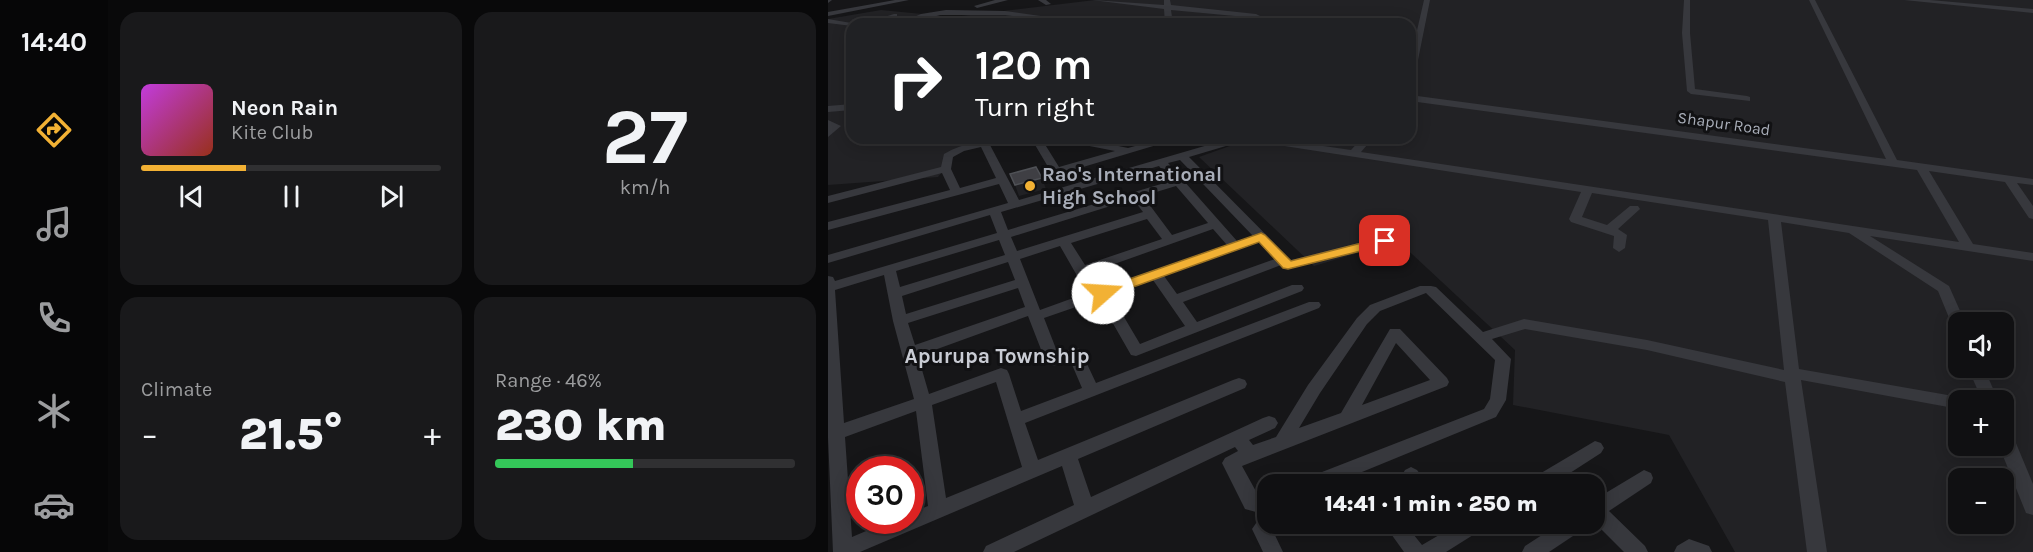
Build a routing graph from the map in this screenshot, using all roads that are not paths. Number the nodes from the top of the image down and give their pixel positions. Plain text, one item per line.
1 (906, 0) edge
2 (1005, 0) edge
3 (1095, 0) edge
4 (1427, 0) edge
5 (1687, 0) edge
6 (1812, 0) edge
7 (1907, 0) edge
8 (885, 2) edge
9 (1125, 2) edge
10 (1167, 4) edge
11 (2033, 11) edge
12 (828, 14) edge
13 (938, 14) junction
14 (894, 16) dead end
15 (1256, 16) dead end
16 (887, 18) edge
17 (924, 18) edge
18 (1045, 18) edge
19 (828, 21) edge
20 (846, 23) edge
21 (1416, 45) edge
22 (1416, 99) edge
23 (1747, 99) dead end
24 (846, 108) edge
25 (828, 109) edge
26 (828, 123) edge
27 (828, 134) edge
28 (980, 144) edge
29 (984, 144) edge
30 (1040, 144) edge
31 (1094, 144) edge
32 (1154, 144) edge
33 (1223, 144) edge
34 (1291, 144) edge
35 (1362, 144) edge
36 (1130, 151) junction
37 (1354, 153) junction
38 (1182, 156) junction
39 (1161, 162) junction
40 (1893, 163) junction
41 (1921, 167) junction
42 (946, 169) junction
43 (1056, 171) junction
44 (2009, 179) junction
45 (1002, 180) junction
46 (1179, 182) junction
47 (2033, 182) edge
48 (1068, 189) junction
49 (1588, 189) junction
50 (956, 192) junction
51 (1136, 195) junction
52 (828, 200) edge
53 (1014, 204) junction
54 (1634, 208) dead end
55 (994, 210) junction
56 (1149, 214) junction
57 (2033, 215) edge
58 (1774, 218) junction
59 (1216, 224) junction
60 (828, 226) edge
61 (1849, 228) junction
62 (1610, 229) junction
63 (1004, 235) junction
64 (1261, 237) junction
65 (1398, 237) dead end
66 (1169, 240) junction
67 (1064, 241) junction
68 (1235, 246) junction
69 (1619, 248) dead end
70 (1969, 248) junction
71 (1013, 257) junction
72 (2033, 257) edge
73 (828, 259) edge
74 (1283, 260) junction
75 (889, 268) junction
76 (1081, 271) junction
77 (1156, 274) junction
78 (1023, 282) junction
79 (829, 284) edge
80 (1297, 288) dead end
81 (895, 293) junction
82 (1099, 294) junction
83 (1174, 300) junction
84 (1314, 305) dead end
85 (1954, 312) edge
86 (1035, 313) junction
87 (900, 321) junction
88 (1189, 331) junction
89 (1480, 338) junction
90 (1194, 351) junction
91 (909, 353) junction
92 (1792, 375) junction
93 (1239, 384) dead end
94 (1091, 391) junction
95 (1948, 401) edge
96 (922, 402) junction
97 (1346, 419) junction
98 (1016, 420) junction
99 (1269, 423) dead end
100 (837, 433) junction
101 (1283, 440) junction
102 (1244, 447) junction
103 (1594, 448) dead end
104 (1226, 455) junction
105 (1068, 456) junction
106 (2012, 456) edge
107 (1032, 471) junction
108 (1336, 474) edge
109 (1567, 474) edge
110 (1644, 478) dead end
111 (834, 488) edge
112 (1605, 503) edge
113 (1257, 504) edge
114 (2033, 507) edge
115 (1085, 508) junction
116 (938, 510) junction
117 (1605, 520) edge
118 (1263, 534) edge
119 (1402, 534) edge
120 (1452, 534) edge
121 (1560, 534) edge
122 (843, 551) edge
123 (993, 552) edge
124 (1273, 552) edge
125 (1416, 552) edge
126 (1428, 552) edge
127 (1532, 552) edge
128 (1638, 552) edge
129 (1684, 552) edge
130 (1702, 552) edge
131 (1817, 552) edge

1 - 8 street
2 - 13 street
3 - 9 street
4 - 21 street
5 - 23 street
6 - 40 street
7 - 11 street
8 - 12 street
9 - 10 street
10 - 15 street
13 - 17 street
13 - 18 street
14 - 16 street
19 - 20 street
22 - 40 street, Shapur Road
24 - 25 street
26 - 27 street
28 - 42 street
29 - 45 street
30 - 43 street
31 - 36 street
32 - 36 street
33 - 38 street
34 - 37 street
35 - 37 street
36 - 43 street
37 - 49 street
38 - 39 street
38 - 64 street
39 - 46 street
39 - 48 street
40 - 41 street, Shapur Road
41 - 44 street, Shapur Road
41 - 70 street
42 - 50 street
42 - 52 street
43 - 48 street
44 - 47 street, Shapur Road
44 - 57 street
45 - 50 street
45 - 53 street
46 - 51 street
46 - 59 street
48 - 53 street
49 - 58 street
49 - 62 street
50 - 60 street
51 - 56 street
51 - 63 street
53 - 55 street
54 - 62 street
55 - 63 street
55 - 73 street
56 - 66 street
56 - 67 street
58 - 61 street
58 - 92 street
59 - 66 street
59 - 68 street
61 - 70 street
61 - 85 street
62 - 69 street
63 - 71 street
63 - 75 street
64 - 68 street
64 - 74 street
65 - 74 street
66 - 76 street
67 - 71 street
67 - 76 street
68 - 77 street
70 - 72 street
71 - 78 street
71 - 81 street
74 - 83 street
75 - 79 street
75 - 81 street
76 - 82 street
77 - 82 street
77 - 83 street
78 - 86 street
78 - 87 street
79 - 100 street
80 - 88 street
81 - 87 street
82 - 86 street
82 - 88 street
83 - 88 street
84 - 90 street
86 - 91 street
86 - 94 street
87 - 91 street
88 - 90 street
89 - 92 street
89 - 101 street
89 - 108 street
90 - 94 street
91 - 96 street
92 - 95 street
92 - 131 street
93 - 105 street
94 - 98 street
96 - 98 street
96 - 100 street
96 - 116 street
97 - 97 street
97 - 101 street
98 - 107 street
99 - 102 street
100 - 111 street
101 - 102 street
102 - 104 street
103 - 109 street
104 - 113 street
104 - 115 street
105 - 107 street
105 - 115 street
106 - 114 street
107 - 116 street
110 - 112 street
111 - 122 street
115 - 123 street
116 - 122 street
117 - 128 street
118 - 124 street
119 - 125 street
120 - 126 street
121 - 127 street
129 - 130 street

